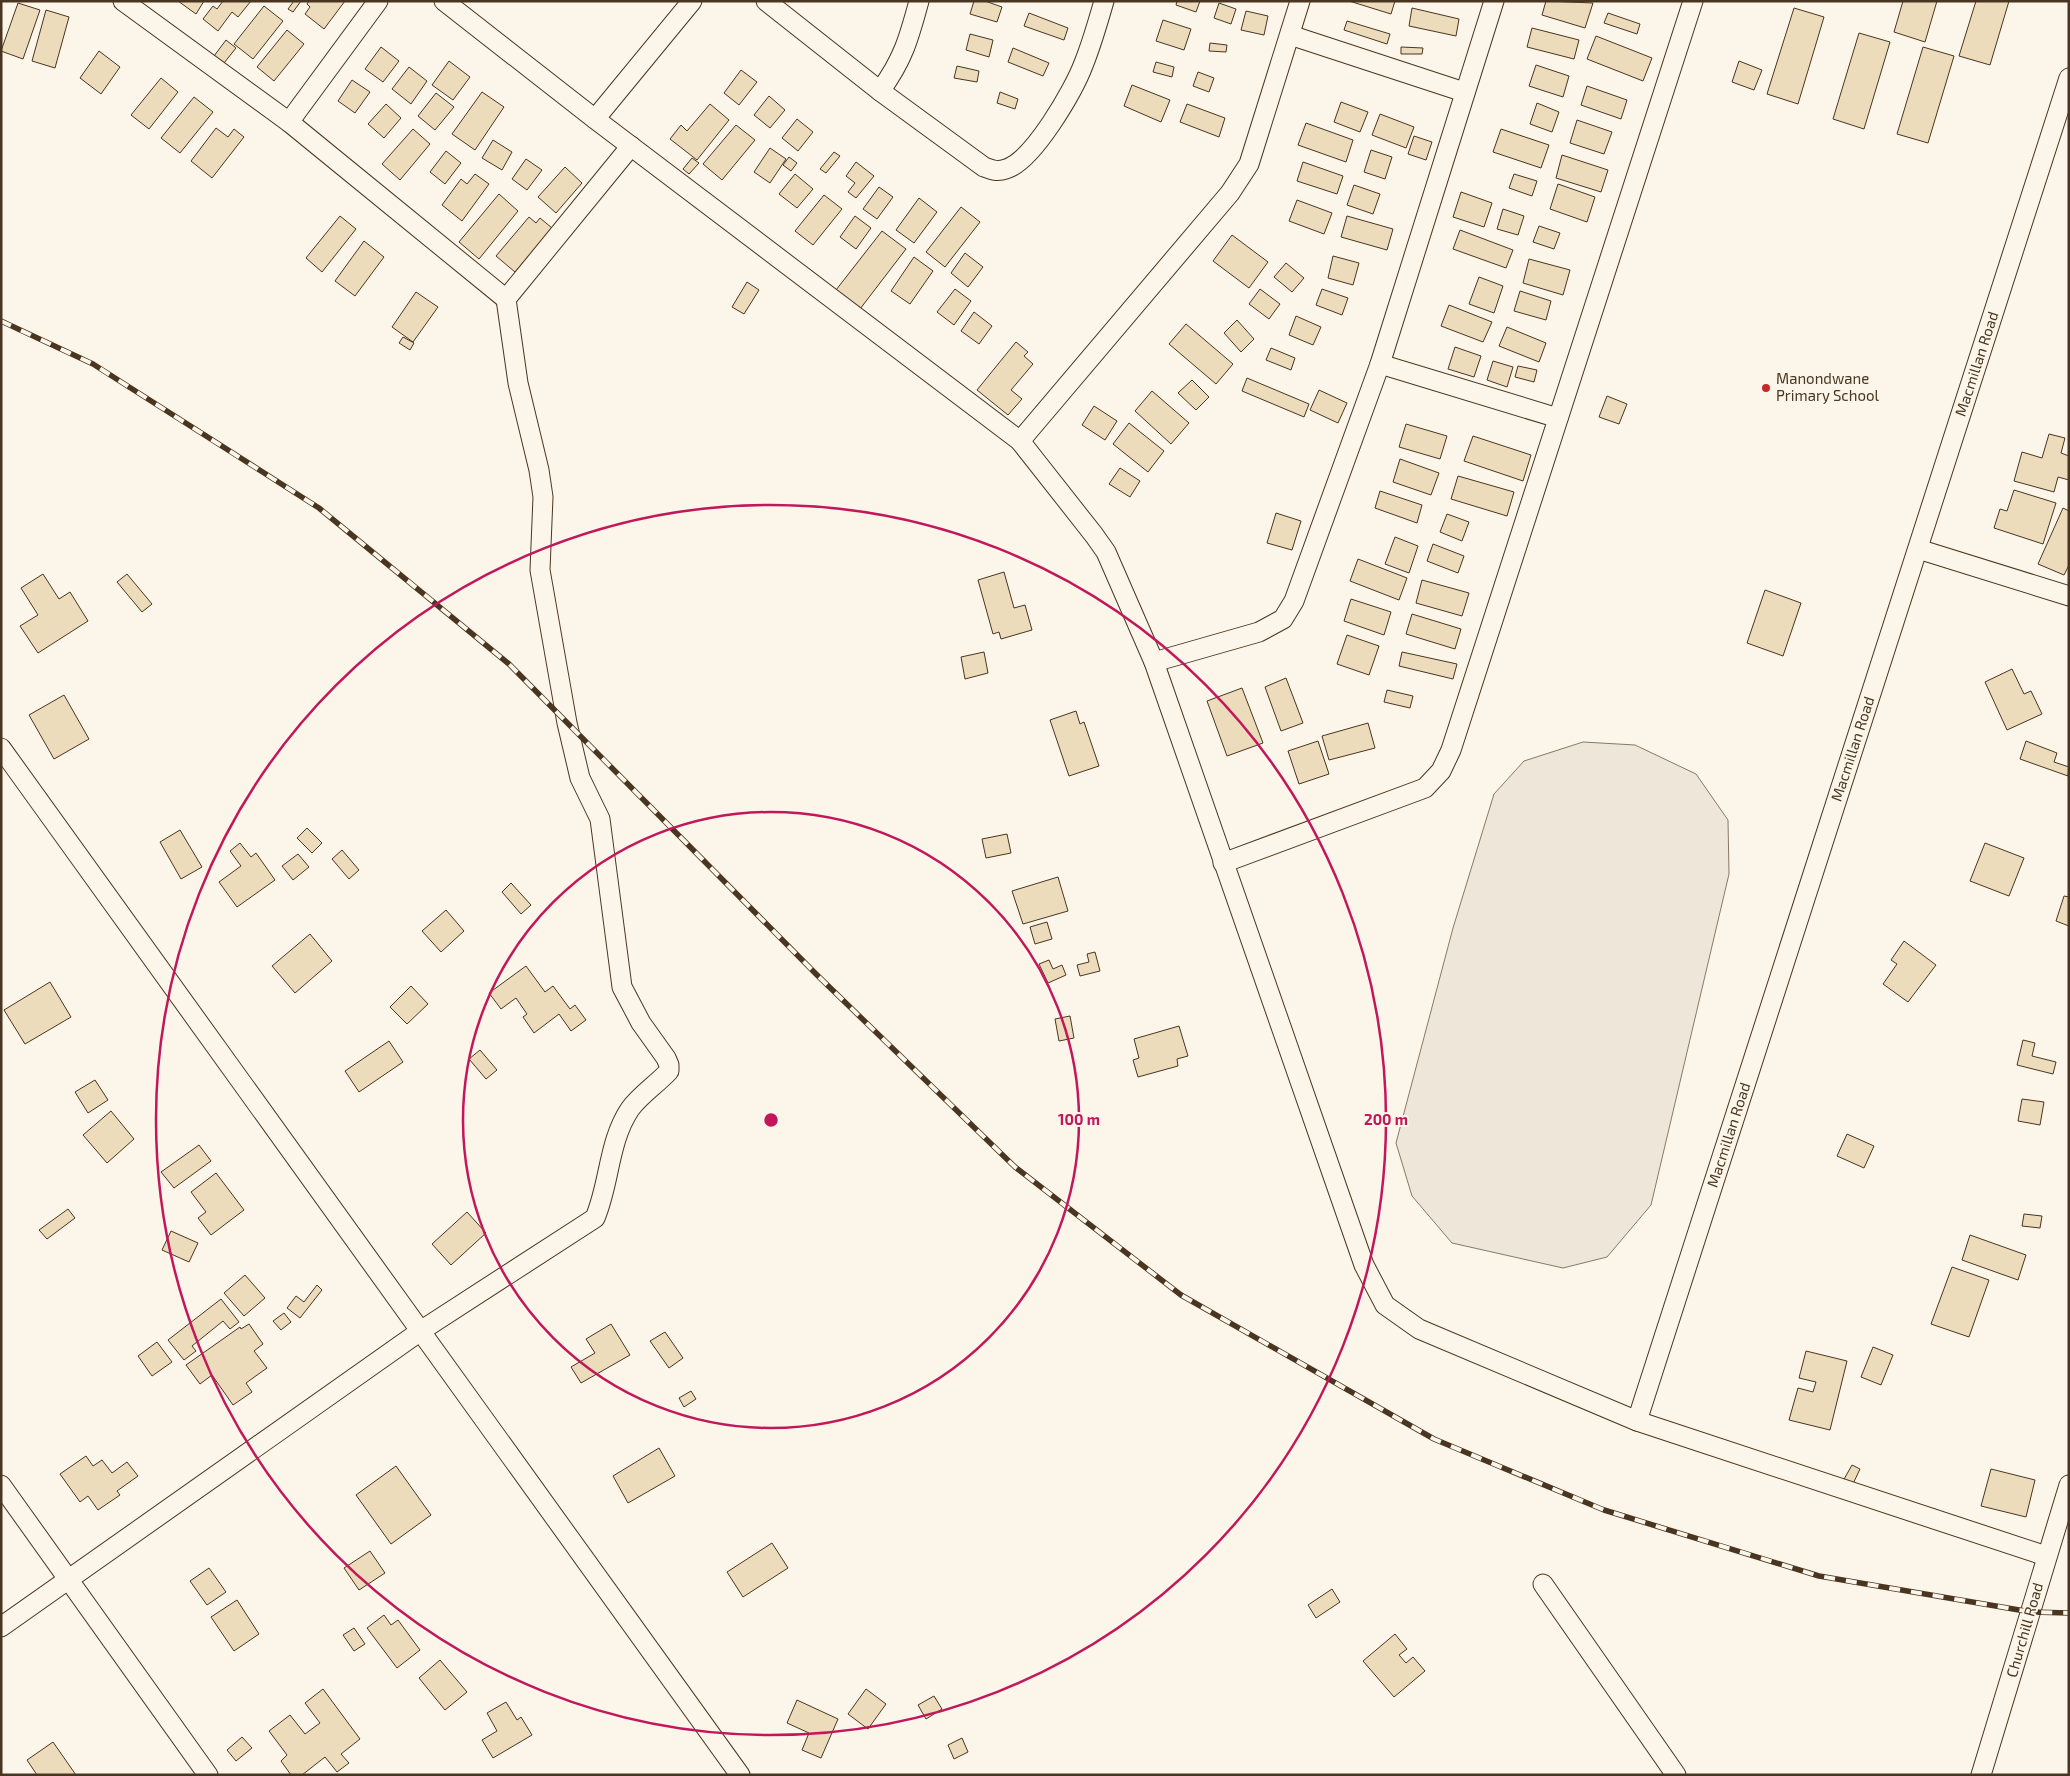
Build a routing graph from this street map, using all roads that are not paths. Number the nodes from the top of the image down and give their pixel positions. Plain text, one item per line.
1 (123, 1) edge
2 (378, 1) edge
3 (692, 1) edge
4 (766, 1) edge
5 (919, 1) edge
6 (1104, 1) edge
7 (1300, 1) edge
8 (1494, 1) edge
9 (1693, 1) edge
10 (446, 2) edge
11 (1290, 36) junction
12 (2069, 78) edge
13 (880, 91) junction
14 (1464, 92) junction
15 (595, 119) junction
16 (290, 122) junction
17 (631, 146) junction
18 (506, 299) junction
19 (1380, 364) junction
20 (1558, 418) junction
21 (1020, 441) junction
22 (1918, 549) junction
23 (2069, 596) edge
24 (1154, 662) junction
25 (1, 748) edge
26 (1223, 863) junction
27 (422, 1330) junction
28 (1637, 1421) junction
29 (1, 1485) edge
30 (2069, 1485) edge
31 (2046, 1556) junction
32 (70, 1579) junction
33 (1543, 1584) dead end
34 (1, 1626) edge
35 (208, 1775) edge
36 (740, 1775) edge
37 (1676, 1775) edge
38 (1981, 1775) edge

1 - 16 street
2 - 16 street
3 - 15 street
4 - 13 street
5 - 13 street
6 - 13 street
7 - 11 street
8 - 14 street
9 - 20 street
10 - 15 street
11 - 14 street
11 - 21 street
12 - 22 street, Macmillan Road
14 - 19 street
15 - 17 street
16 - 18 street
17 - 18 street
17 - 21 street
18 - 27 street
19 - 20 street
19 - 24 street
20 - 26 street
21 - 24 street
22 - 23 street
22 - 28 street, Macmillan Road
24 - 26 street
25 - 27 street
26 - 28 street
27 - 32 street
27 - 36 street
28 - 31 street
29 - 32 street
30 - 31 street, Churchill Road
31 - 38 street, Churchill Road
32 - 34 street
32 - 35 street
33 - 37 street

